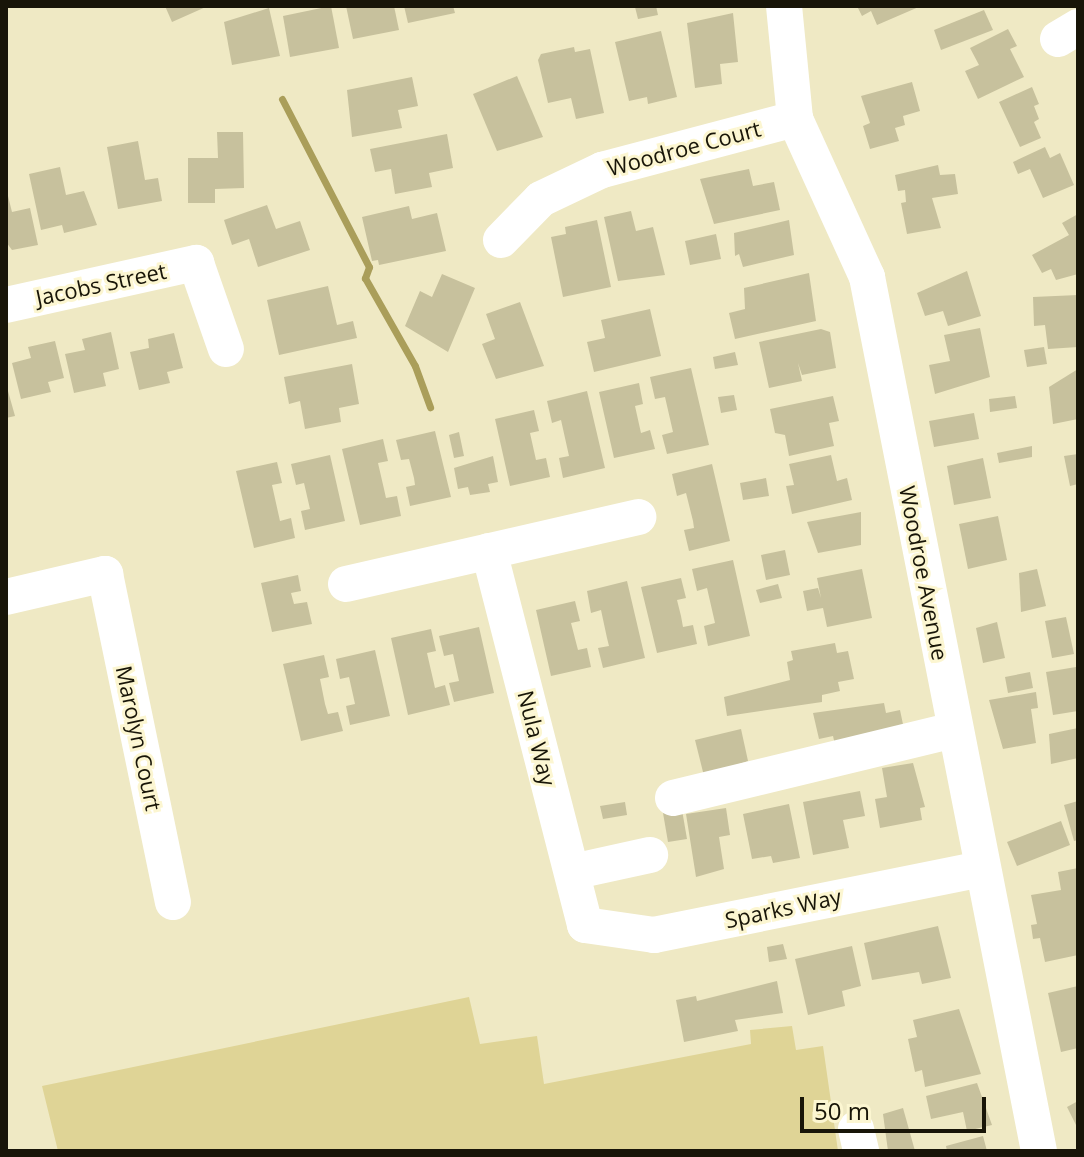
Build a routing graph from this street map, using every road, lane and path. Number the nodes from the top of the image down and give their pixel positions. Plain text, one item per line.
1 (784, 6) edge
2 (795, 119) junction
3 (501, 240) dead end
4 (6, 305) edge
5 (226, 349) dead end
6 (638, 517) dead end
7 (489, 551) junction
8 (346, 584) dead end
9 (6, 597) edge
10 (954, 730) junction
11 (673, 798) dead end
12 (650, 855) dead end
13 (981, 869) junction
14 (572, 872) junction
15 (173, 902) dead end
16 (585, 925) joint
17 (1039, 1151) edge

1 - 2 street, Woodroe Avenue
2 - 3 street, Woodroe Court
2 - 10 street, Woodroe Avenue
4 - 5 street, Jacobs Street
6 - 7 street
7 - 8 street
7 - 14 street, Nula Way
9 - 15 street, Marolyn Court
10 - 11 street
10 - 13 street, Woodroe Avenue
12 - 14 street
13 - 16 street, Sparks Way
13 - 17 street, Woodroe Avenue
14 - 16 street, Nula Way

